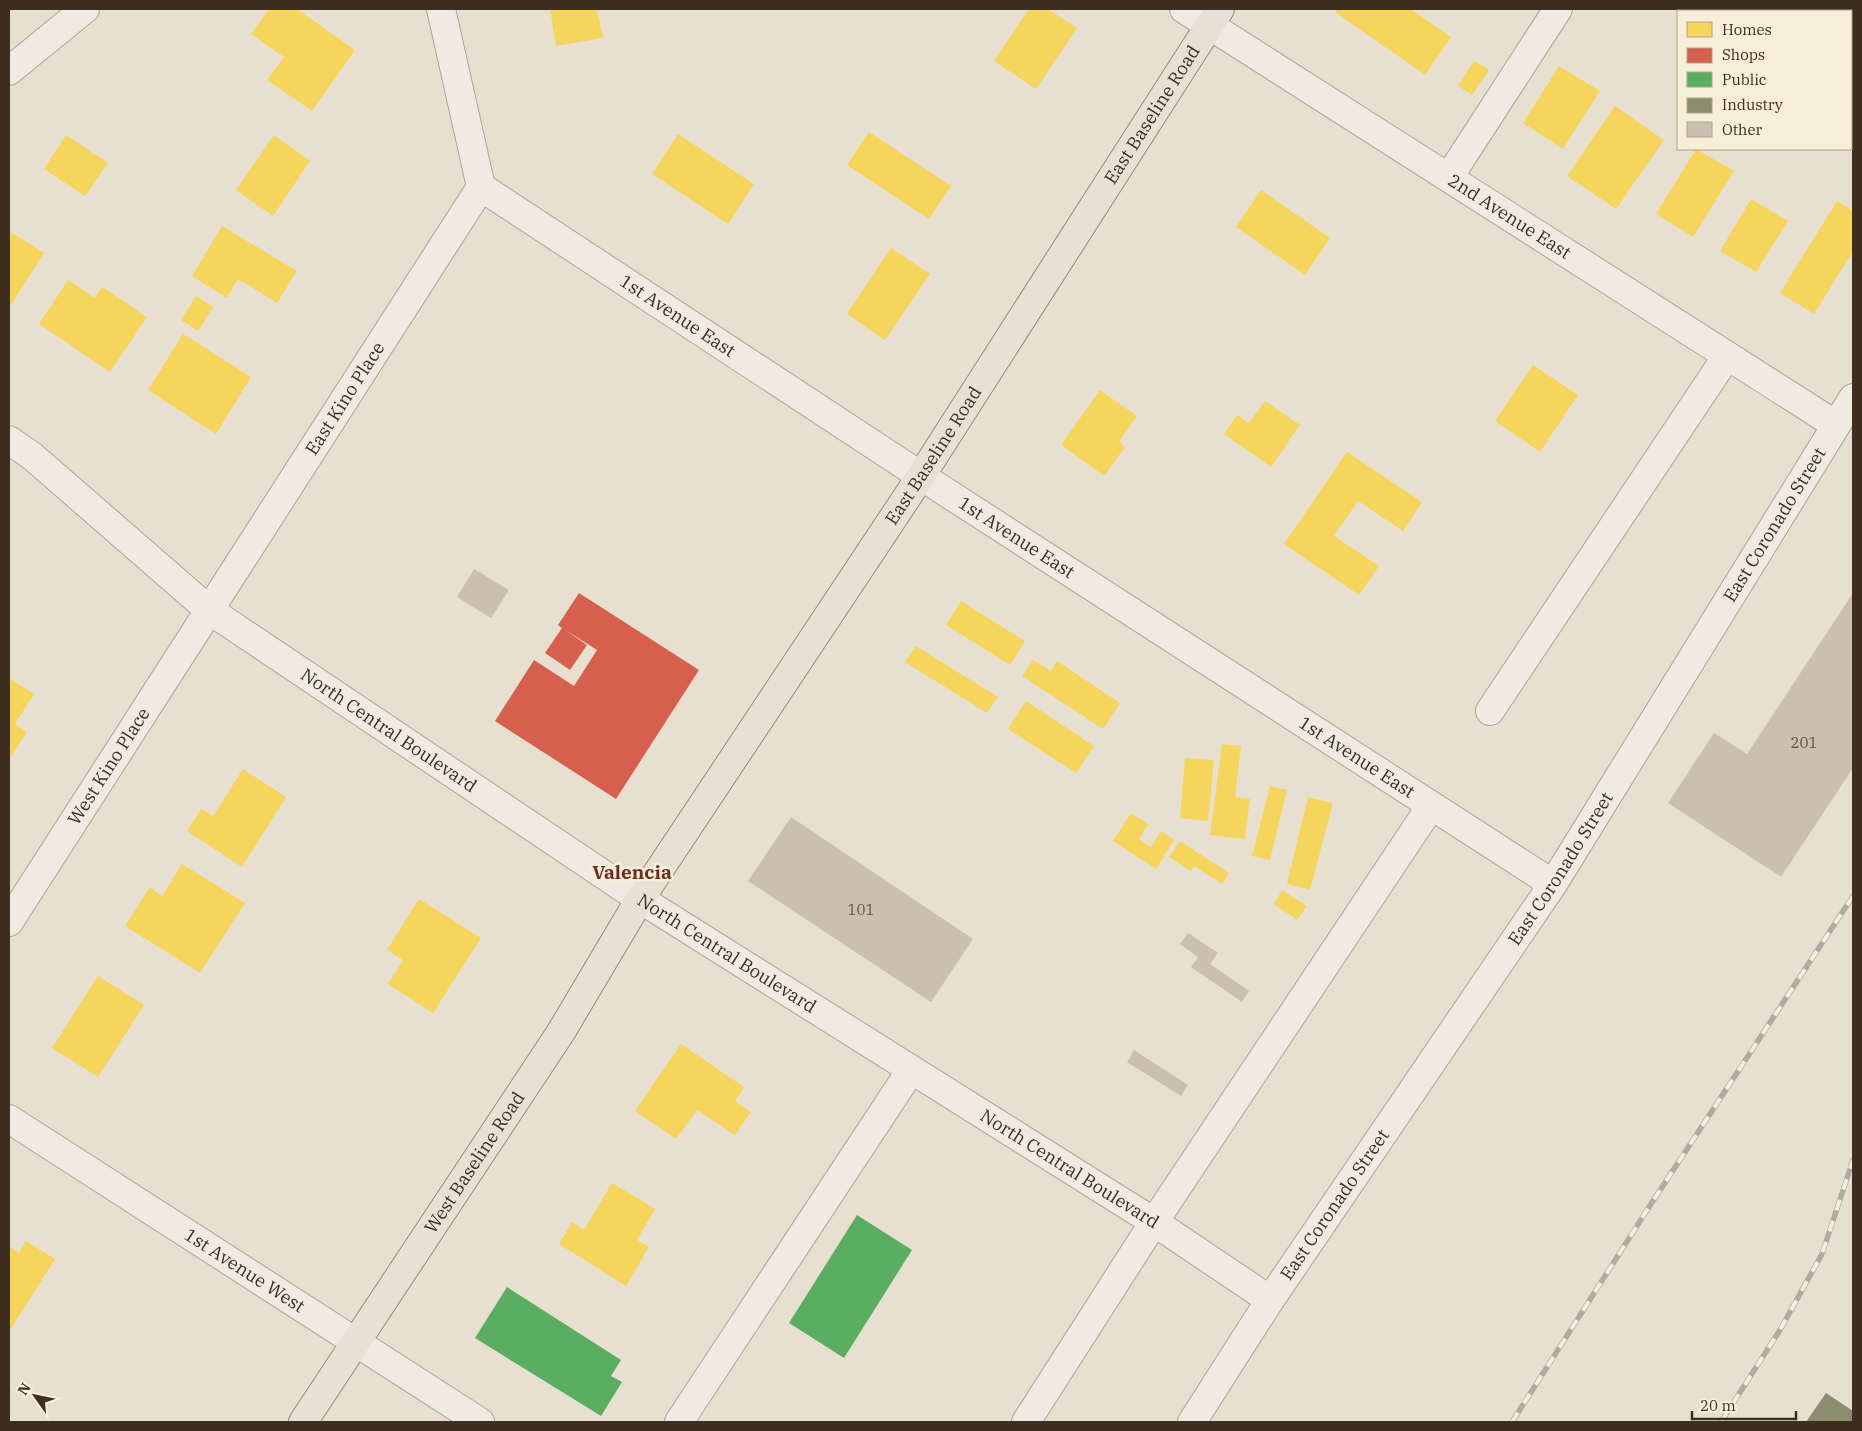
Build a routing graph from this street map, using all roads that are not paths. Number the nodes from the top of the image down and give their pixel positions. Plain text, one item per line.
1 (85, 9) edge
2 (441, 9) edge
3 (1184, 9) edge
4 (1558, 9) edge
5 (1215, 17) edge
6 (9, 70) edge
7 (1448, 177) junction
8 (481, 187) junction
9 (1727, 356) junction
10 (1853, 398) edge
11 (1836, 425) junction
12 (9, 440) edge
13 (921, 476) junction
14 (209, 610) junction
15 (1490, 711) dead end
16 (1432, 806) junction
17 (1553, 884) junction
18 (640, 899) junction
19 (9, 922) edge
20 (912, 1070) junction
21 (9, 1120) edge
22 (1154, 1222) junction
23 (1270, 1300) junction
24 (355, 1342) junction
25 (303, 1422) edge
26 (480, 1422) edge
27 (679, 1422) edge
28 (1026, 1422) edge
29 (1192, 1422) edge

1 - 6 street
2 - 8 street
3 - 5 street, 2nd Avenue East
4 - 7 street
5 - 7 street, 2nd Avenue East
5 - 13 main road, East Baseline Road
7 - 9 street, 2nd Avenue East
8 - 13 street, 1st Avenue East
8 - 14 street, East Kino Place
9 - 11 street, 2nd Avenue East
9 - 15 street
10 - 11 street, East Coronado Street
11 - 17 street, East Coronado Street
12 - 14 street, North Central Boulevard
13 - 16 street, 1st Avenue East
13 - 18 main road, East Baseline Road
14 - 18 street, North Central Boulevard
14 - 19 street, West Kino Place
16 - 17 street, 1st Avenue East
16 - 22 street
17 - 23 street, East Coronado Street
18 - 20 street, North Central Boulevard
18 - 24 main road, West Baseline Road
20 - 22 street, North Central Boulevard
20 - 27 street
21 - 24 street, 1st Avenue West
22 - 23 street, North Central Boulevard
22 - 28 street
23 - 29 street, East Coronado Street
24 - 25 main road, West Baseline Road
24 - 26 street, 1st Avenue West

